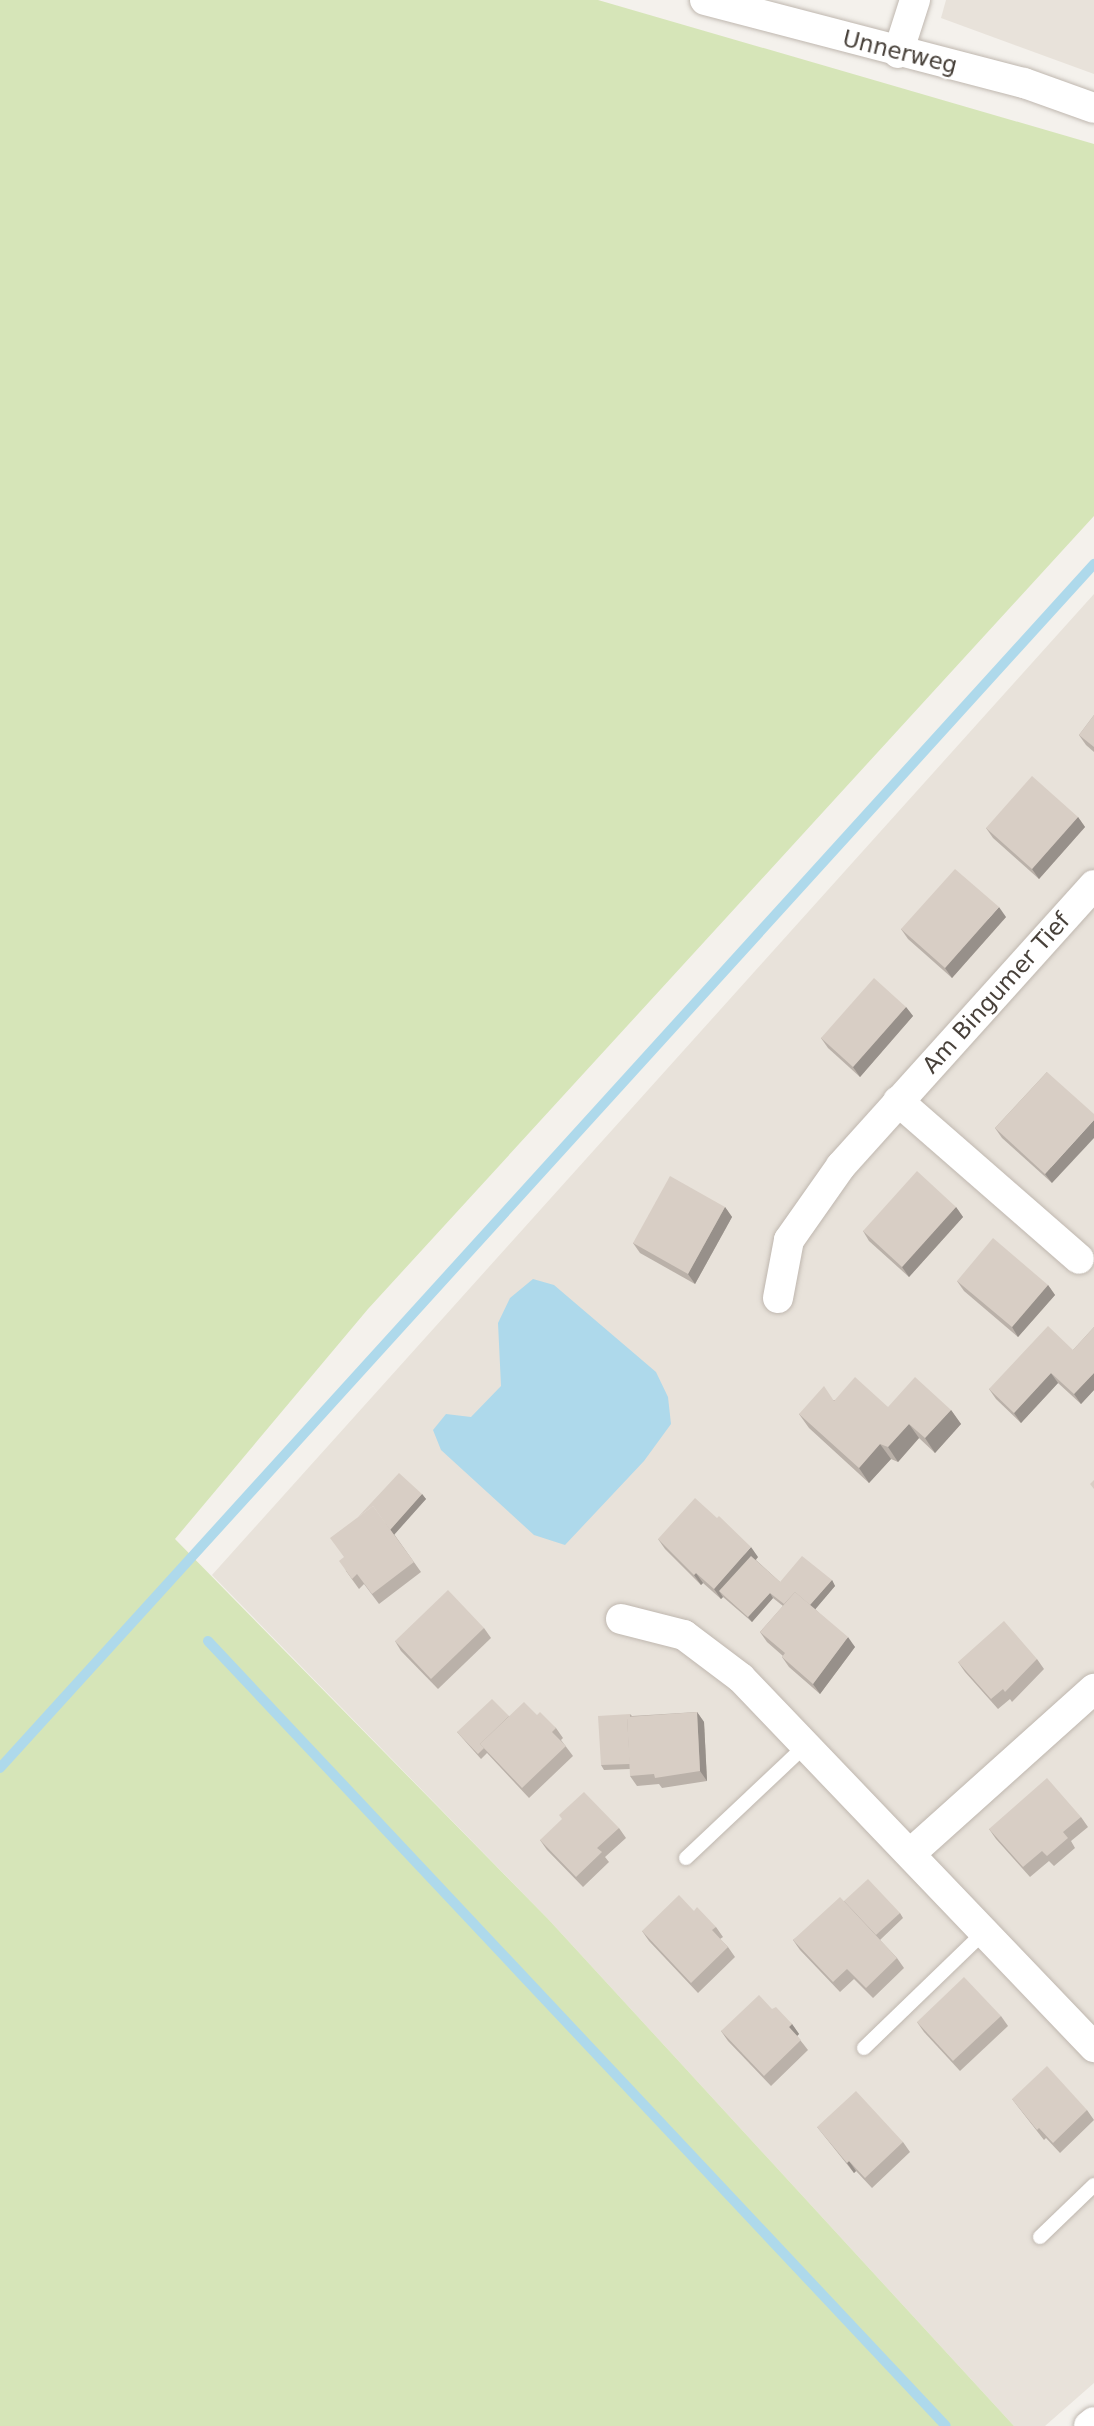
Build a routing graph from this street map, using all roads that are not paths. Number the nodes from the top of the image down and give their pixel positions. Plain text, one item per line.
1 (705, 0) edge
2 (915, 0) edge
3 (898, 53) junction
4 (1094, 108) edge
5 (1094, 885) edge
6 (898, 1101) junction
7 (1079, 1259) dead end
8 (778, 1298) dead end
9 (621, 1619) dead end
10 (1094, 1689) edge
11 (807, 1744) junction
12 (911, 1853) junction
13 (686, 1858) dead end
14 (984, 1932) junction
15 (1094, 2047) edge
16 (864, 2048) dead end
17 (1094, 2185) edge
18 (1040, 2237) dead end
19 (1094, 2422) edge
20 (1089, 2426) edge

1 - 3 street, Unnerweg
2 - 3 street
3 - 4 street, Unnerweg
5 - 6 street, Am Bingumer Tief
6 - 7 street
6 - 8 street, Am Bingumer Tief
9 - 11 street
10 - 12 street
11 - 12 street
11 - 13 lane
12 - 14 street
14 - 15 street
14 - 16 lane
17 - 18 lane
19 - 20 street

